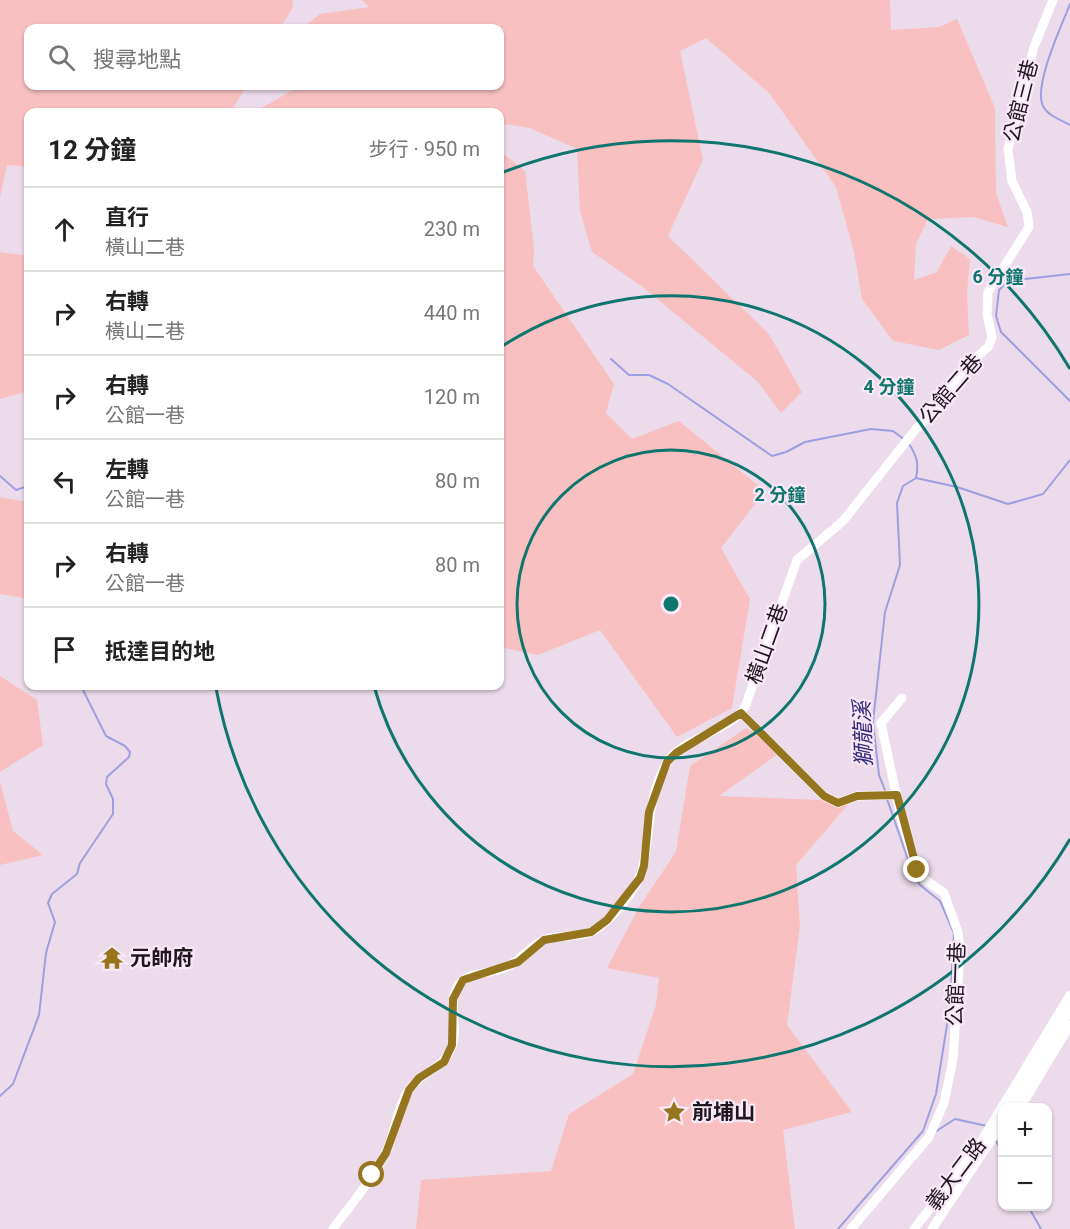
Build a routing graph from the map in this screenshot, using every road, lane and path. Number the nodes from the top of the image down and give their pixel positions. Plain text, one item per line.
1 (1053, 0) edge
2 (1025, 236) joint
3 (908, 442) joint
4 (902, 698) dead end
5 (741, 713) junction
6 (890, 795) junction
7 (1070, 995) edge
8 (1070, 1010) edge
9 (1070, 1024) edge
10 (1014, 1103) edge
11 (1022, 1103) edge
12 (998, 1130) edge
13 (998, 1142) edge
14 (936, 1228) edge
15 (333, 1229) edge
16 (851, 1229) edge
17 (914, 1229) edge

1 - 2 street, 公館三巷
2 - 3 street, 公館二巷
3 - 5 street, 橫山二巷
4 - 6 street, 公館一巷
5 - 6 street
5 - 15 street
6 - 16 street, 公館一巷
7 - 17 street, 義大二路
8 - 10 street
9 - 11 street
12 - 14 street, 義大二路
13 - 14 street, 義大二路

